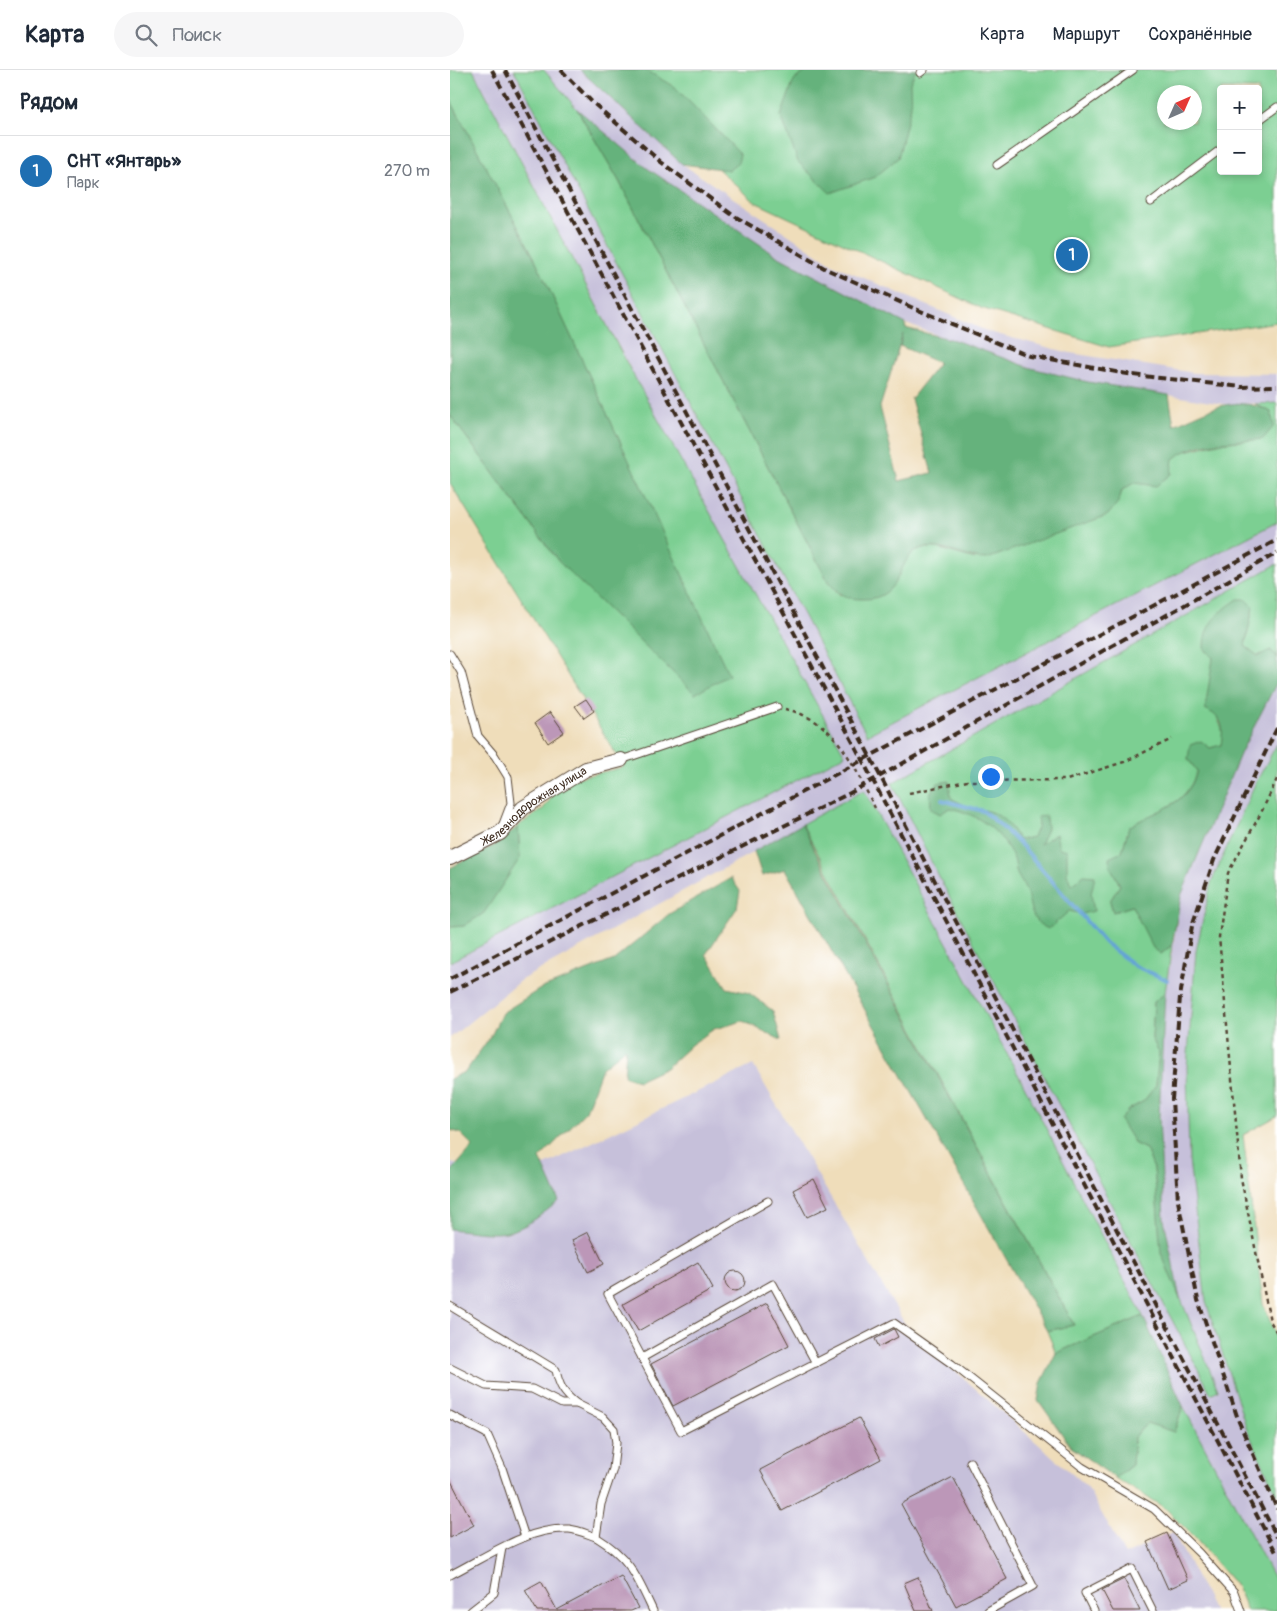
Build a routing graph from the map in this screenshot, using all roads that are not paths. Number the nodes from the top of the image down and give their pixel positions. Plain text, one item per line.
1 (1133, 70) edge
2 (1277, 107) edge
3 (1262, 118) edge
4 (1217, 152) edge
5 (997, 165) dead end
6 (1150, 202) dead end
7 (450, 654) edge
8 (777, 707) road end
9 (621, 760) joint
10 (500, 833) junction
11 (450, 858) edge
12 (768, 1200) dead end
13 (450, 1306) edge
14 (642, 1358) junction
15 (816, 1363) junction
16 (450, 1368) edge
17 (577, 1404) junction
18 (450, 1415) edge
19 (970, 1462) dead end
20 (525, 1536) junction
21 (596, 1537) junction
22 (502, 1548) junction
23 (450, 1575) edge
24 (472, 1611) edge
25 (653, 1611) edge
26 (988, 1611) edge
27 (1094, 1611) edge
28 (1153, 1611) edge
29 (1241, 1611) edge

1 - 5 lane
2 - 3 lane
4 - 6 lane
7 - 10 lane
8 - 9 lane
9 - 10 street, Железнодорожная улица
10 - 11 street, Железнодорожная улица
12 - 14 lane
13 - 17 lane
14 - 15 lane
14 - 15 lane
15 - 29 lane
16 - 17 lane
17 - 21 lane
18 - 20 lane
19 - 26 lane
20 - 21 lane
20 - 22 lane
21 - 25 lane
22 - 23 lane
22 - 24 lane
27 - 28 lane

